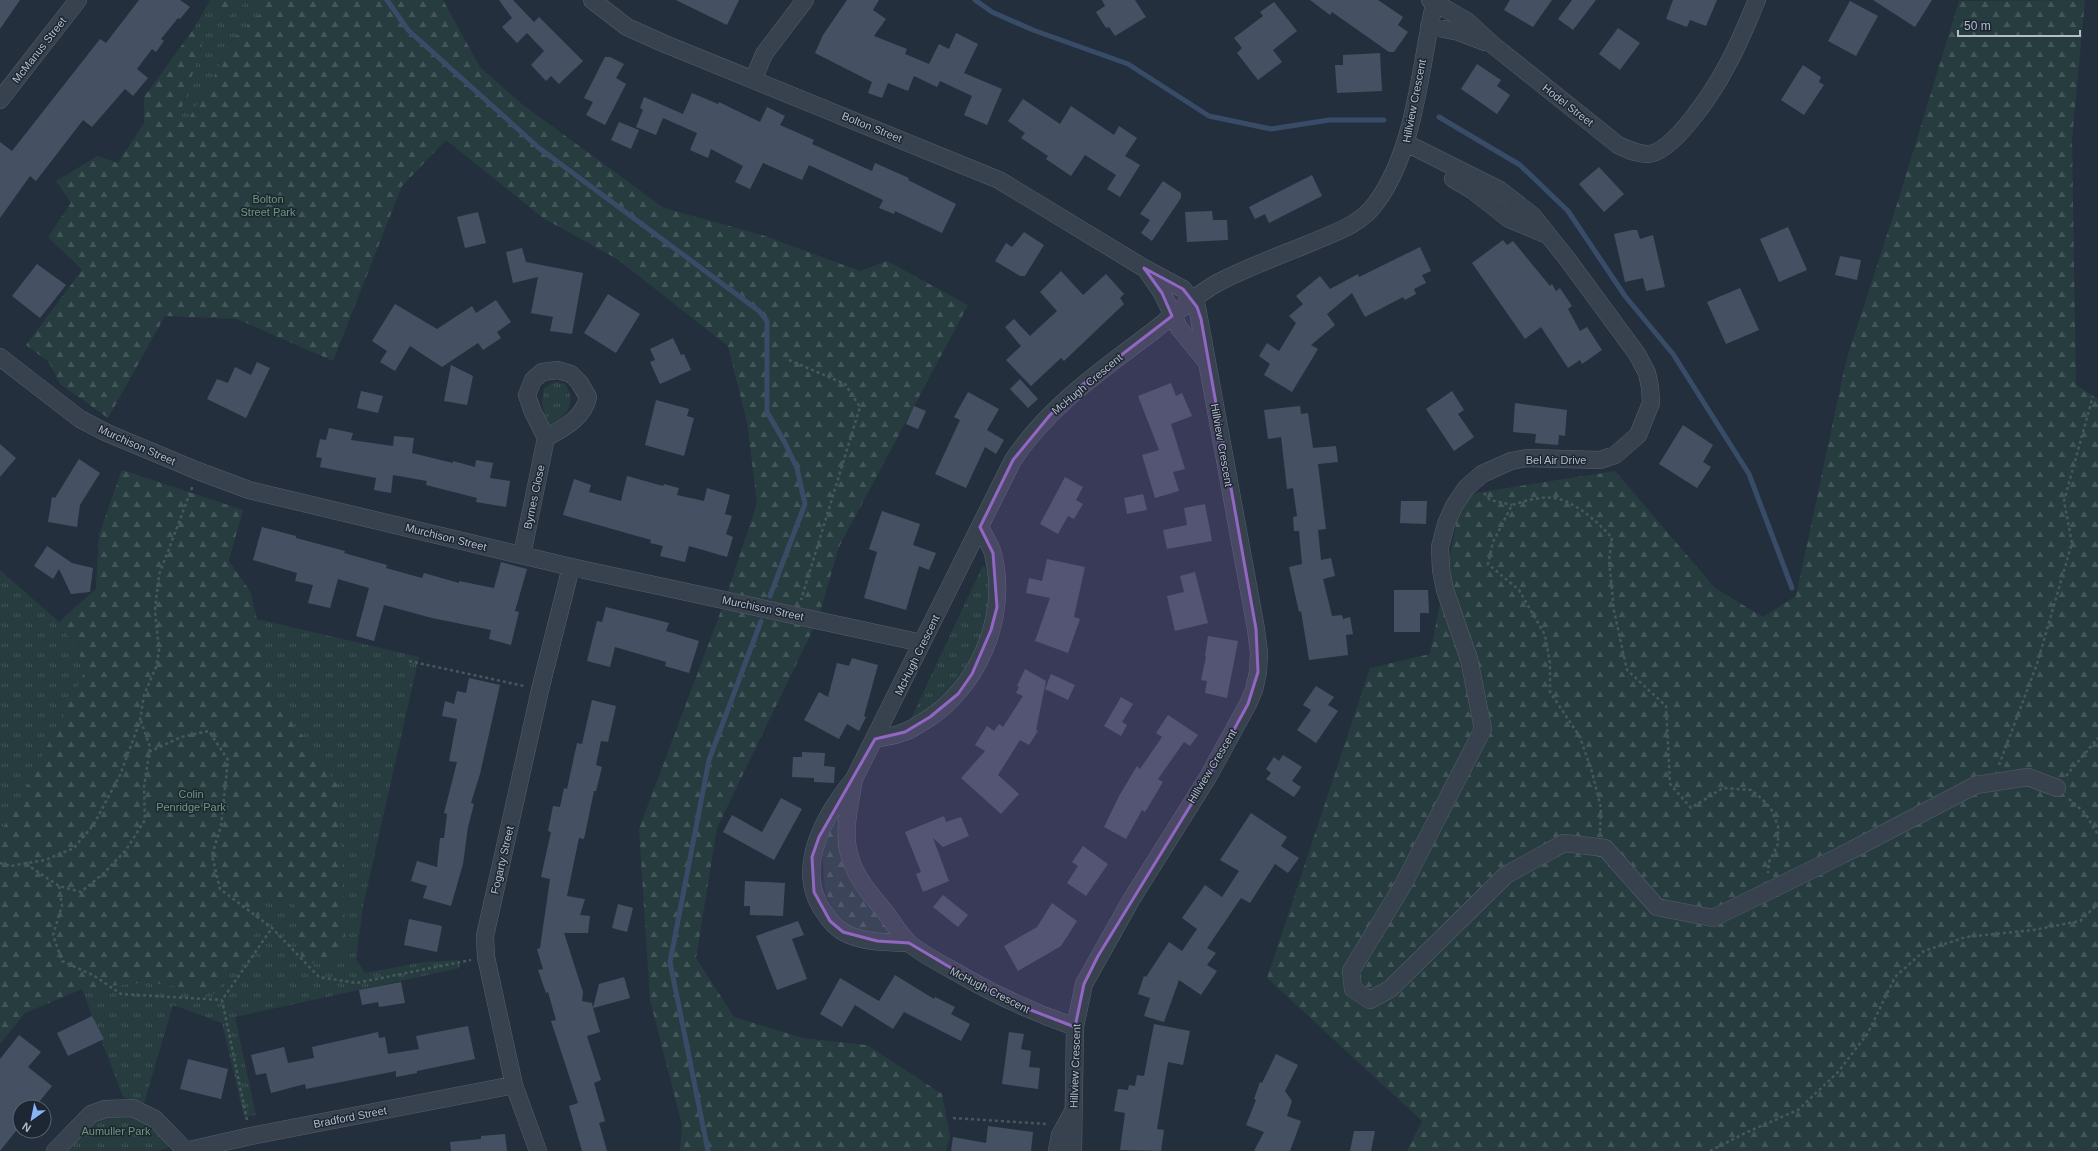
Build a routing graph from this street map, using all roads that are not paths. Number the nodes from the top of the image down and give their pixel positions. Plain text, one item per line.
1 (78, 0) edge
2 (592, 0) edge
3 (805, 0) edge
4 (1757, 0) edge
5 (1433, 1) edge
6 (1429, 26) junction
7 (1493, 45) junction
8 (754, 78) junction
9 (0, 100) edge
10 (1404, 149) junction
11 (1144, 268) junction
12 (1193, 299) junction
13 (1172, 316) junction
14 (0, 357) edge
15 (1206, 361) junction
16 (546, 438) dead end
17 (980, 527) junction
18 (522, 555) junction
19 (571, 567) junction
20 (922, 643) junction
21 (875, 739) junction
22 (854, 779) junction
23 (2057, 788) road end
24 (909, 943) junction
25 (1075, 1027) junction
26 (514, 1085) junction
27 (1074, 1109) junction
28 (55, 1151) edge
29 (185, 1151) edge
30 (538, 1151) edge
31 (1057, 1151) edge
32 (1073, 1151) edge

1 - 9 street, McManus Street
2 - 8 street, Bolton Street
3 - 8 street
4 - 7 street, Hodel Street
5 - 6 street, Hillview Crescent
5 - 7 street, Hodel Street
6 - 7 street, Hodel Street
6 - 10 street, Hillview Crescent
8 - 11 street, Bolton Street
10 - 12 street, Hillview Crescent
10 - 23 street, Bel Air Drive
11 - 12 street, Bolton Street
11 - 13 street, Bolton Street
12 - 13 street, Hillview Crescent
12 - 15 street, Hillview Crescent
13 - 15 street, Hillview Crescent
13 - 17 street, McHugh Crescent
14 - 18 street, Murchison Street
15 - 25 street, Hillview Crescent
16 - 18 street, Byrnes Close
17 - 20 street, McHugh Crescent
17 - 21 street
18 - 19 street, Murchison Street
19 - 20 street, Murchison Street
19 - 26 street, Fogarty Street
20 - 21 street, McHugh Crescent
21 - 22 street, McHugh Crescent
22 - 24 street, McHugh Crescent
22 - 24 street, McHugh Crescent
24 - 25 street, McHugh Crescent
25 - 27 street, Hillview Crescent
26 - 29 street, Bradford Street
26 - 30 street, Fogarty Street
27 - 31 street
27 - 32 street, Hillview Crescent
28 - 29 street, Bradford Street

